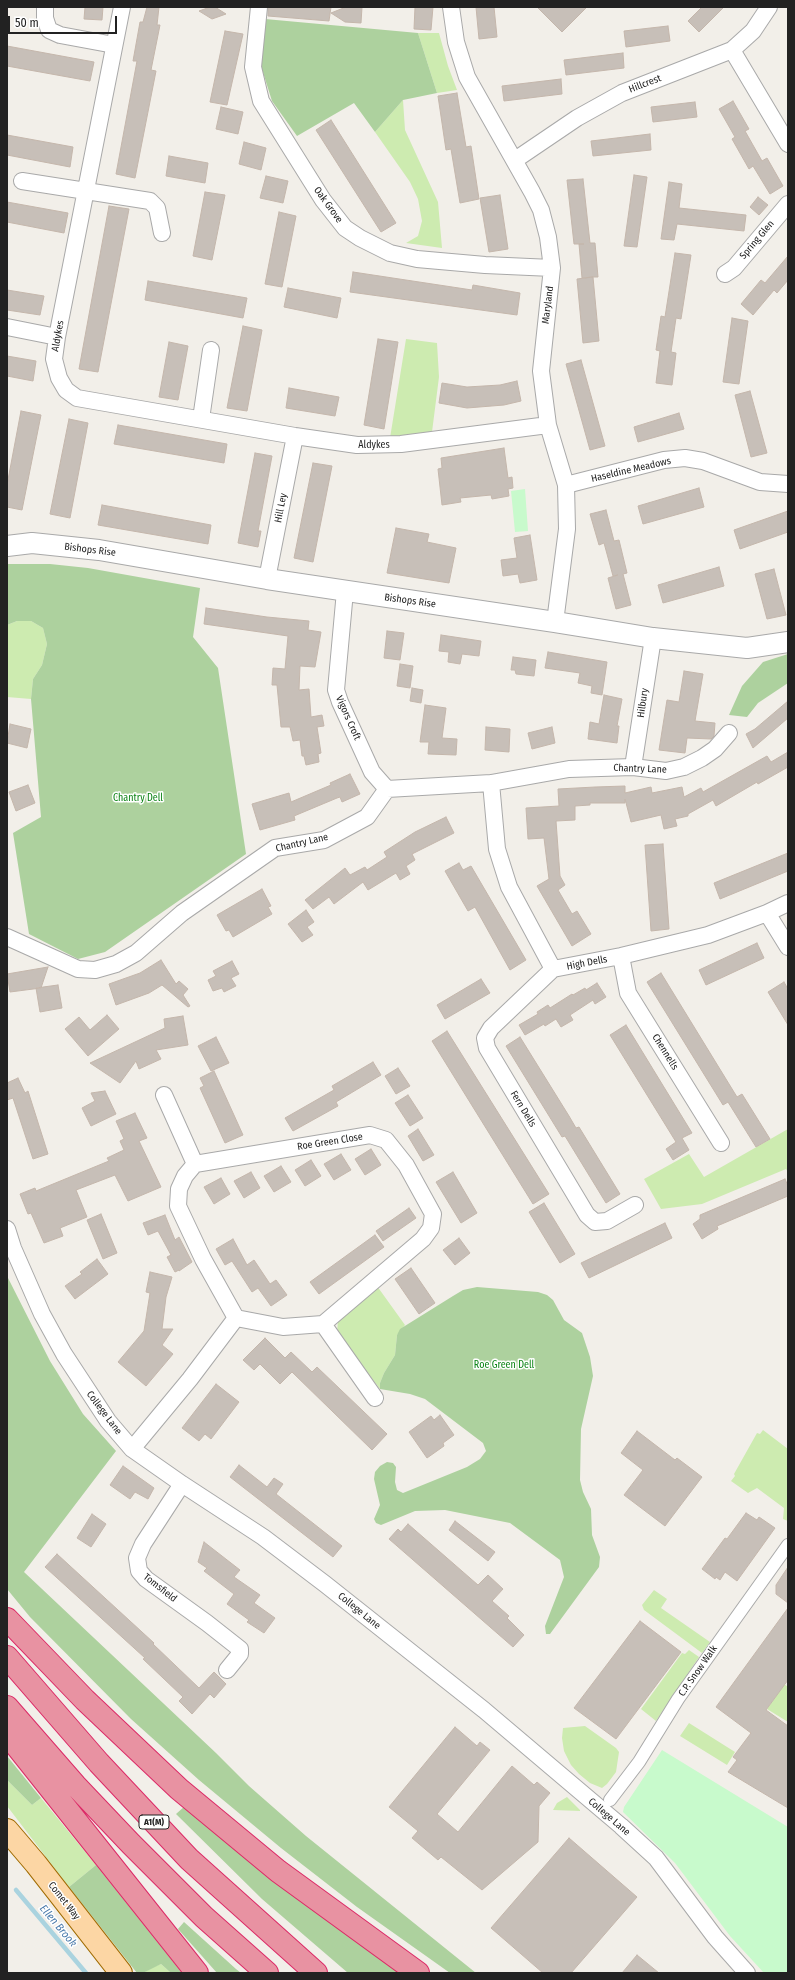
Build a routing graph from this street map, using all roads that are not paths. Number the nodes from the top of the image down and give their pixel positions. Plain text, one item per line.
1 (45, 7) edge
2 (122, 7) edge
3 (259, 7) edge
4 (451, 7) edge
5 (769, 7) edge
6 (114, 45) junction
7 (732, 50) junction
8 (788, 144) edge
9 (515, 160) junction
10 (22, 181) dead end
11 (87, 190) junction
12 (788, 204) edge
13 (162, 233) dead end
14 (552, 268) junction
15 (725, 274) dead end
16 (7, 327) edge
17 (57, 337) junction
18 (211, 350) dead end
19 (201, 419) junction
20 (548, 425) junction
21 (294, 436) junction
22 (788, 484) edge
23 (566, 485) junction
24 (7, 534) edge
25 (32, 543) junction
26 (7, 546) edge
27 (268, 579) junction
28 (345, 591) junction
29 (555, 622) junction
30 (652, 638) junction
31 (788, 642) edge
32 (729, 733) dead end
33 (634, 767) junction
34 (491, 783) junction
35 (387, 789) junction
36 (788, 902) edge
37 (767, 913) junction
38 (7, 937) edge
39 (788, 947) edge
40 (621, 956) junction
41 (553, 969) junction
42 (164, 1095) dead end
43 (721, 1143) dead end
44 (195, 1164) junction
45 (635, 1204) dead end
46 (7, 1229) edge
47 (236, 1318) junction
48 (323, 1324) junction
49 (375, 1398) dead end
50 (132, 1449) junction
51 (182, 1484) junction
52 (788, 1545) edge
53 (7, 1619) edge
54 (7, 1657) edge
55 (227, 1670) dead end
56 (7, 1707) edge
57 (7, 1734) edge
58 (7, 1739) edge
59 (23, 1756) junction
60 (610, 1800) dead end
61 (7, 1830) edge
62 (120, 1973) edge
63 (197, 1973) edge
64 (267, 1973) edge
65 (316, 1973) edge
66 (418, 1973) edge
67 (747, 1973) edge

1 - 6 street
2 - 6 street, Aldykes
3 - 14 street, Oak Grove
4 - 9 street, Maryland
5 - 7 street, Hillcrest
6 - 11 street, Aldykes
7 - 8 street
7 - 9 street, Hillcrest
9 - 14 street, Maryland
10 - 11 street
11 - 13 street
11 - 17 street, Aldykes
12 - 15 street, Spring Glen
14 - 20 street, Maryland
16 - 17 street
17 - 19 street, Aldykes
18 - 19 street
19 - 21 street, Aldykes
20 - 21 street, Aldykes
20 - 23 street, Maryland
21 - 27 street, Hill Ley
22 - 23 street, Haseldine Meadows
23 - 29 street, Maryland
24 - 25 street, Bishops Rise
25 - 26 street, Bishops Rise
25 - 27 street, Bishops Rise
27 - 28 street, Bishops Rise
28 - 29 street, Bishops Rise
28 - 35 street, Vigors Croft
29 - 30 street, Bishops Rise
30 - 31 street, Bishops Rise
30 - 33 street, Hilbury
32 - 33 street, Chantry Lane
33 - 34 street, Chantry Lane
34 - 35 street, Chantry Lane
34 - 41 street, High Dells
35 - 38 street, Chantry Lane
36 - 37 street, High Dells
37 - 39 street
37 - 40 street, High Dells
40 - 41 street, High Dells
40 - 43 street, Chennells
41 - 45 street, Fern Dells
42 - 44 street
44 - 47 street
44 - 48 street, Roe Green Close
46 - 50 street, College Lane
47 - 48 street
47 - 50 street
48 - 49 street
50 - 51 street, College Lane
51 - 55 street, Tomsfield
51 - 67 street, College Lane
52 - 60 street, C.P. Snow Walk
53 - 66 highway
54 - 65 highway, A1(M)
56 - 64 highway
57 - 59 highway
58 - 59 highway
59 - 63 highway
61 - 62 main road, Comet Way

